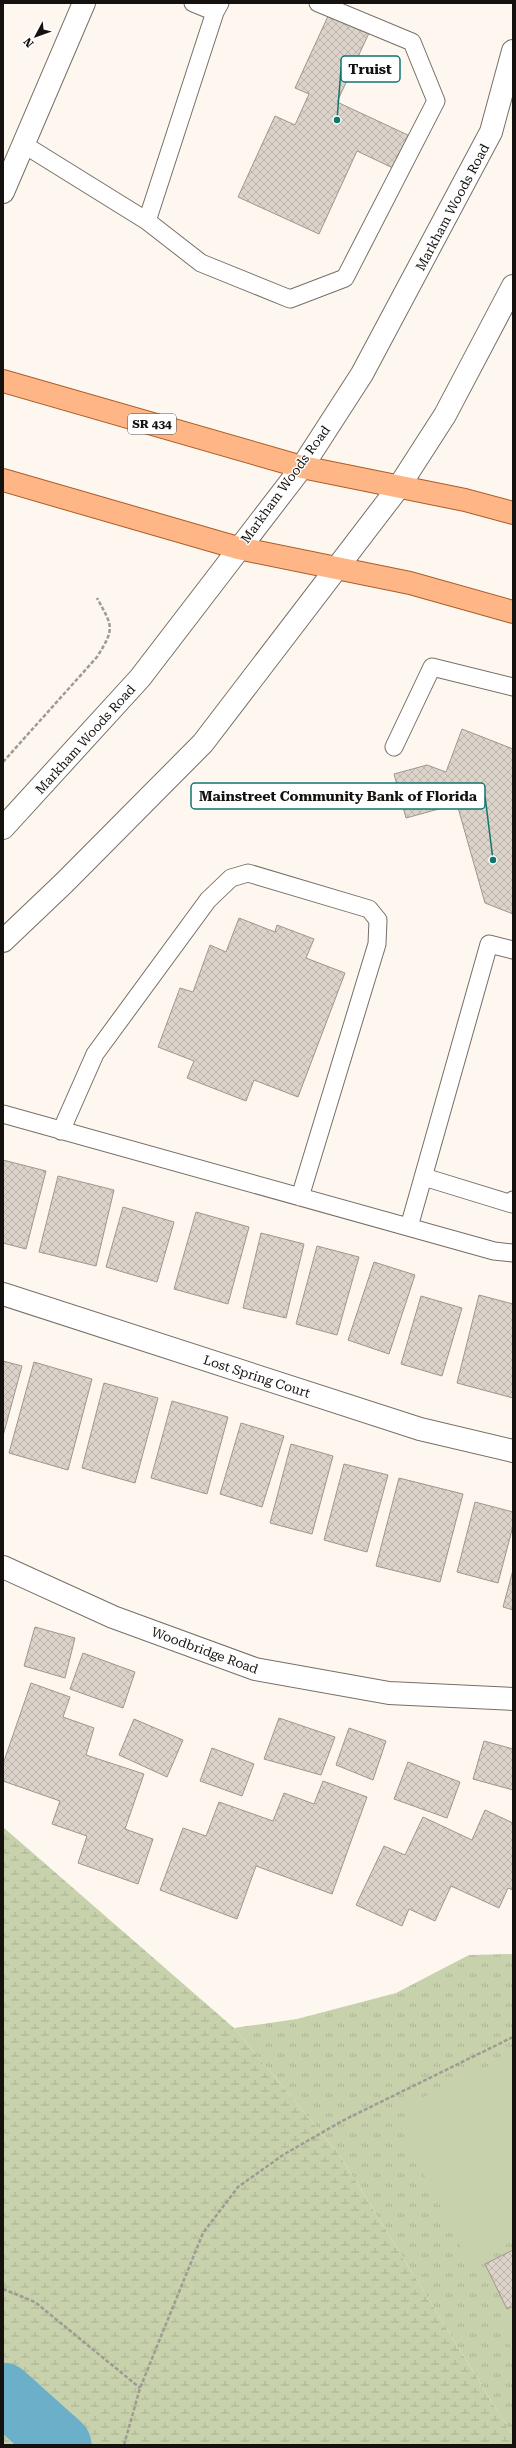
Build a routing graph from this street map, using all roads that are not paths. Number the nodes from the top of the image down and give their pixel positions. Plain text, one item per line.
1 (84, 3) edge
2 (193, 3) edge
3 (318, 3) edge
4 (217, 7) edge
5 (513, 51) edge
6 (23, 144) junction
7 (3, 192) edge
8 (147, 221) junction
9 (513, 286) edge
10 (3, 381) edge
11 (302, 467) junction
12 (3, 480) edge
13 (398, 488) junction
14 (513, 513) edge
15 (238, 548) junction
16 (336, 569) junction
17 (513, 612) edge
18 (513, 687) edge
19 (394, 747) dead end
20 (3, 828) edge
21 (3, 941) edge
22 (513, 950) edge
23 (3, 1114) edge
24 (61, 1131) junction
25 (424, 1177) junction
26 (300, 1197) junction
27 (513, 1200) edge
28 (409, 1227) junction
29 (513, 1253) edge
30 (3, 1294) edge
31 (513, 1452) edge
32 (3, 1567) edge
33 (513, 1699) edge

1 - 6 main road
2 - 4 lane
3 - 8 lane
4 - 8 lane
5 - 11 main road, Markham Woods Road
6 - 7 main road
6 - 8 lane
9 - 13 main road
10 - 11 main road, SR 434
11 - 13 main road, SR 434
11 - 15 main road, Markham Woods Road
12 - 15 main road
13 - 14 main road, SR 434
13 - 16 main road
15 - 16 main road
15 - 20 main road, Markham Woods Road
16 - 17 main road
16 - 21 main road
18 - 19 lane
22 - 25 lane
23 - 24 lane
24 - 26 lane
24 - 26 lane
25 - 27 lane
25 - 28 lane
26 - 28 lane
28 - 29 lane
30 - 31 main road, Lost Spring Court
32 - 33 main road, Woodbridge Road

